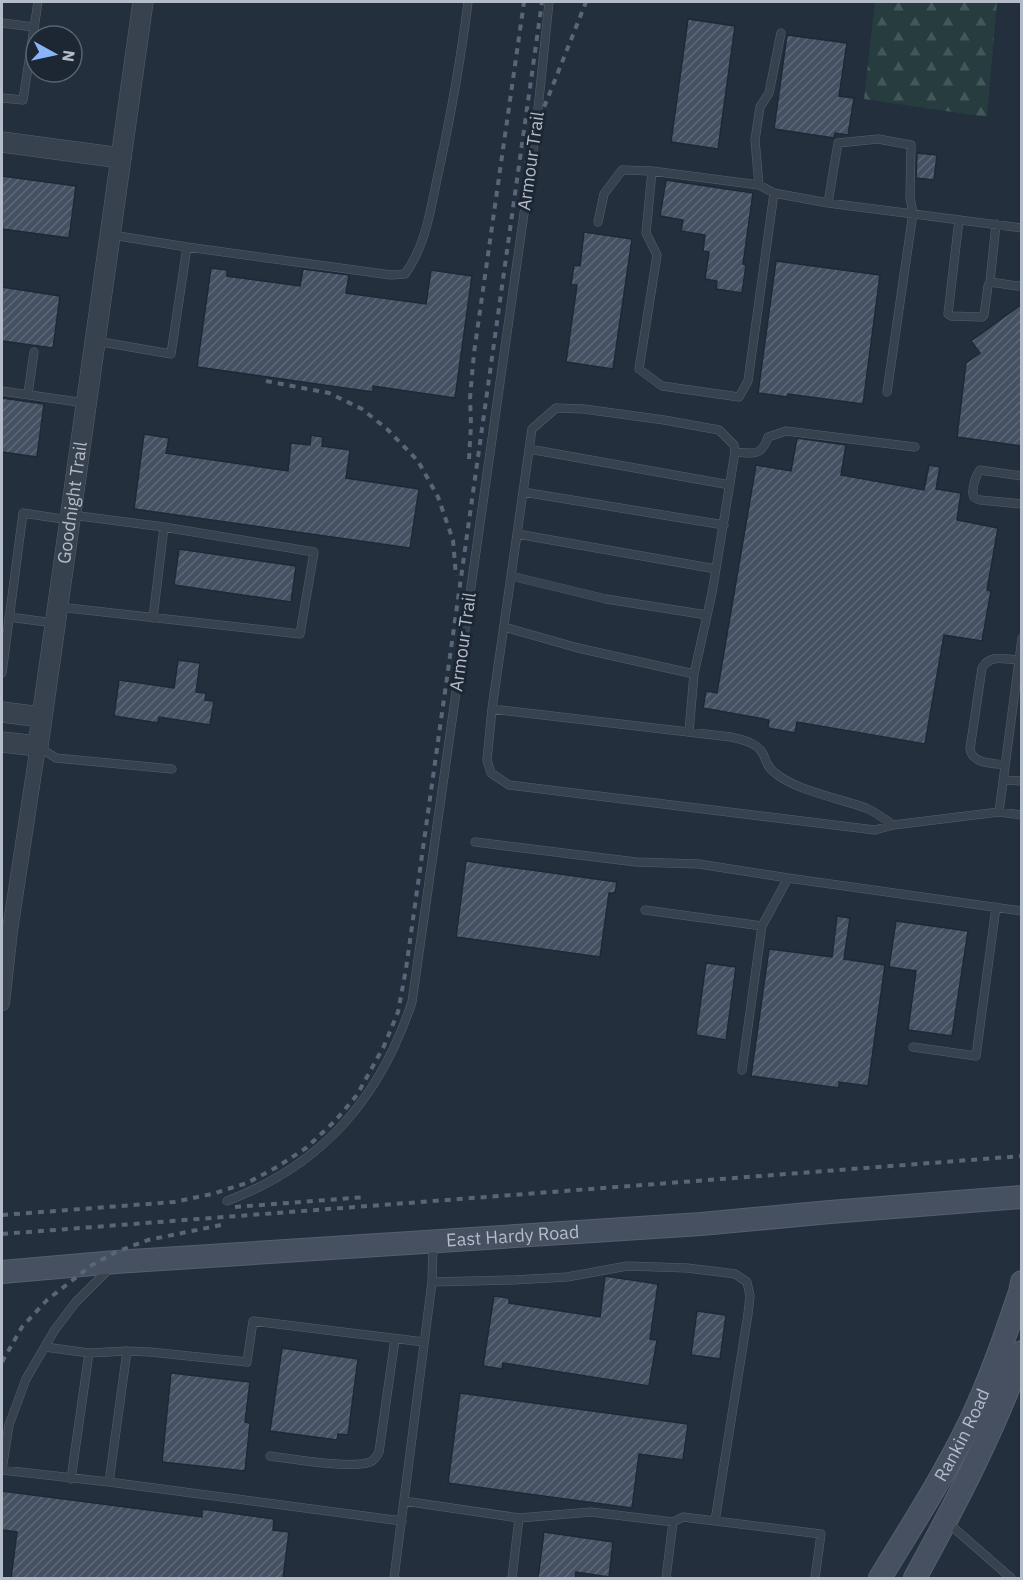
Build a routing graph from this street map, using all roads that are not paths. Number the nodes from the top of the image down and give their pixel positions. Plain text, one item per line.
1 (38, 2) edge
2 (142, 2) edge
3 (468, 2) edge
4 (549, 2) edge
5 (2, 23) edge
6 (34, 24) edge
7 (24, 26) edge
8 (781, 33) dead end
9 (25, 84) edge
10 (2, 98) edge
11 (2, 142) edge
12 (121, 158) junction
13 (652, 171) junction
14 (759, 185) junction
15 (774, 193) junction
16 (828, 203) junction
17 (913, 213) junction
18 (960, 220) junction
19 (598, 222) dead end
20 (996, 224) junction
21 (1022, 228) edge
22 (110, 235) junction
23 (188, 247) junction
24 (990, 282) junction
25 (1022, 285) edge
26 (95, 340) junction
27 (34, 352) dead end
28 (2, 391) edge
29 (887, 392) dead end
30 (28, 394) junction
31 (86, 404) junction
32 (915, 447) dead end
33 (529, 449) junction
34 (735, 452) junction
35 (1022, 476) edge
36 (730, 485) junction
37 (523, 492) junction
38 (1022, 504) edge
39 (70, 518) junction
40 (724, 525) junction
41 (164, 527) junction
42 (517, 534) junction
43 (716, 569) junction
44 (511, 576) junction
45 (56, 615) junction
46 (707, 615) junction
47 (9, 617) junction
48 (153, 618) junction
49 (504, 627) junction
50 (1022, 638) edge
51 (1019, 660) junction
52 (2, 673) edge
53 (694, 674) junction
54 (492, 709) junction
55 (2, 712) edge
56 (41, 717) junction
57 (689, 732) junction
58 (2, 742) edge
59 (38, 746) junction
60 (1005, 765) junction
61 (172, 769) dead end
62 (1003, 780) junction
63 (1022, 781) edge
64 (999, 812) junction
65 (1022, 815) edge
66 (893, 825) junction
67 (475, 842) dead end
68 (788, 878) junction
69 (996, 907) junction
70 (645, 910) dead end
71 (1022, 911) edge
72 (762, 926) junction
73 (2, 1003) edge
74 (913, 1047) dead end
75 (742, 1070) dead end
76 (1022, 1197) edge
77 (227, 1201) dead end
78 (433, 1243) junction
79 (116, 1262) junction
80 (2, 1272) edge
81 (432, 1282) junction
82 (1022, 1282) edge
83 (395, 1338) junction
84 (424, 1342) junction
85 (45, 1347) junction
86 (127, 1351) junction
87 (89, 1353) junction
88 (1019, 1366) edge
89 (4, 1437) edge
90 (270, 1456) dead end
91 (71, 1479) junction
92 (110, 1482) junction
93 (404, 1501) junction
94 (924, 1506) junction
95 (519, 1518) junction
96 (402, 1521) junction
97 (715, 1521) junction
98 (673, 1522) junction
99 (946, 1522) junction
100 (394, 1578) edge
101 (512, 1578) edge
102 (666, 1578) edge
103 (815, 1578) edge
104 (880, 1578) edge
105 (915, 1578) edge
106 (1011, 1578) edge

1 - 6 lane
2 - 12 street, Goodnight Trail
3 - 23 lane
4 - 77 lane, Armour Trail
5 - 7 lane
8 - 14 lane
9 - 10 lane
11 - 12 street
12 - 22 street, Goodnight Trail
13 - 14 lane
13 - 15 lane
13 - 19 lane
14 - 15 lane
15 - 16 lane
16 - 17 lane
16 - 17 lane
17 - 18 lane
17 - 29 lane
18 - 20 lane
18 - 24 lane
20 - 21 lane
20 - 24 lane
22 - 23 lane
22 - 26 street, Goodnight Trail
23 - 26 lane
24 - 25 lane
26 - 31 street, Goodnight Trail
27 - 30 lane
28 - 30 lane
30 - 31 lane
31 - 39 street, Goodnight Trail
32 - 34 lane
33 - 34 lane
33 - 36 lane
33 - 37 lane
34 - 36 lane
35 - 38 lane
36 - 40 lane
37 - 40 lane
37 - 42 lane
39 - 41 lane
39 - 45 street, Goodnight Trail
39 - 47 lane
40 - 43 lane
41 - 48 lane
41 - 48 lane
42 - 43 lane
42 - 44 lane
43 - 46 lane
44 - 46 lane
44 - 49 lane
45 - 47 lane
45 - 48 lane
45 - 56 street, Goodnight Trail
46 - 53 lane
47 - 52 lane
49 - 53 lane
49 - 54 lane
50 - 51 lane
51 - 60 lane
51 - 60 lane
53 - 57 lane
54 - 57 lane
54 - 66 lane
55 - 56 street
56 - 59 street, Goodnight Trail
57 - 66 lane
58 - 59 street
59 - 61 lane
59 - 73 street, Goodnight Trail
60 - 62 lane
62 - 63 lane
62 - 64 lane
64 - 65 lane
64 - 66 lane
67 - 68 lane
68 - 69 lane
68 - 72 lane
69 - 71 lane
69 - 74 lane
70 - 72 lane
72 - 75 lane
76 - 78 main road, East Hardy Road
78 - 79 main road, East Hardy Road
78 - 81 lane
79 - 80 main road, East Hardy Road
79 - 85 lane
81 - 84 lane
81 - 97 lane
82 - 94 main road, Rankin Road
83 - 84 lane
83 - 86 lane
83 - 90 lane
84 - 93 lane
85 - 87 lane
85 - 89 lane
86 - 87 lane
86 - 92 lane
87 - 91 lane
88 - 99 main road, Rankin Road
89 - 91 lane
91 - 92 lane
92 - 96 lane
93 - 95 lane
93 - 96 lane
94 - 99 main road
94 - 104 main road, Rankin Road
95 - 98 lane
95 - 101 lane
96 - 100 lane
97 - 98 lane
97 - 103 lane
98 - 102 lane
99 - 105 main road, Rankin Road
99 - 106 lane

